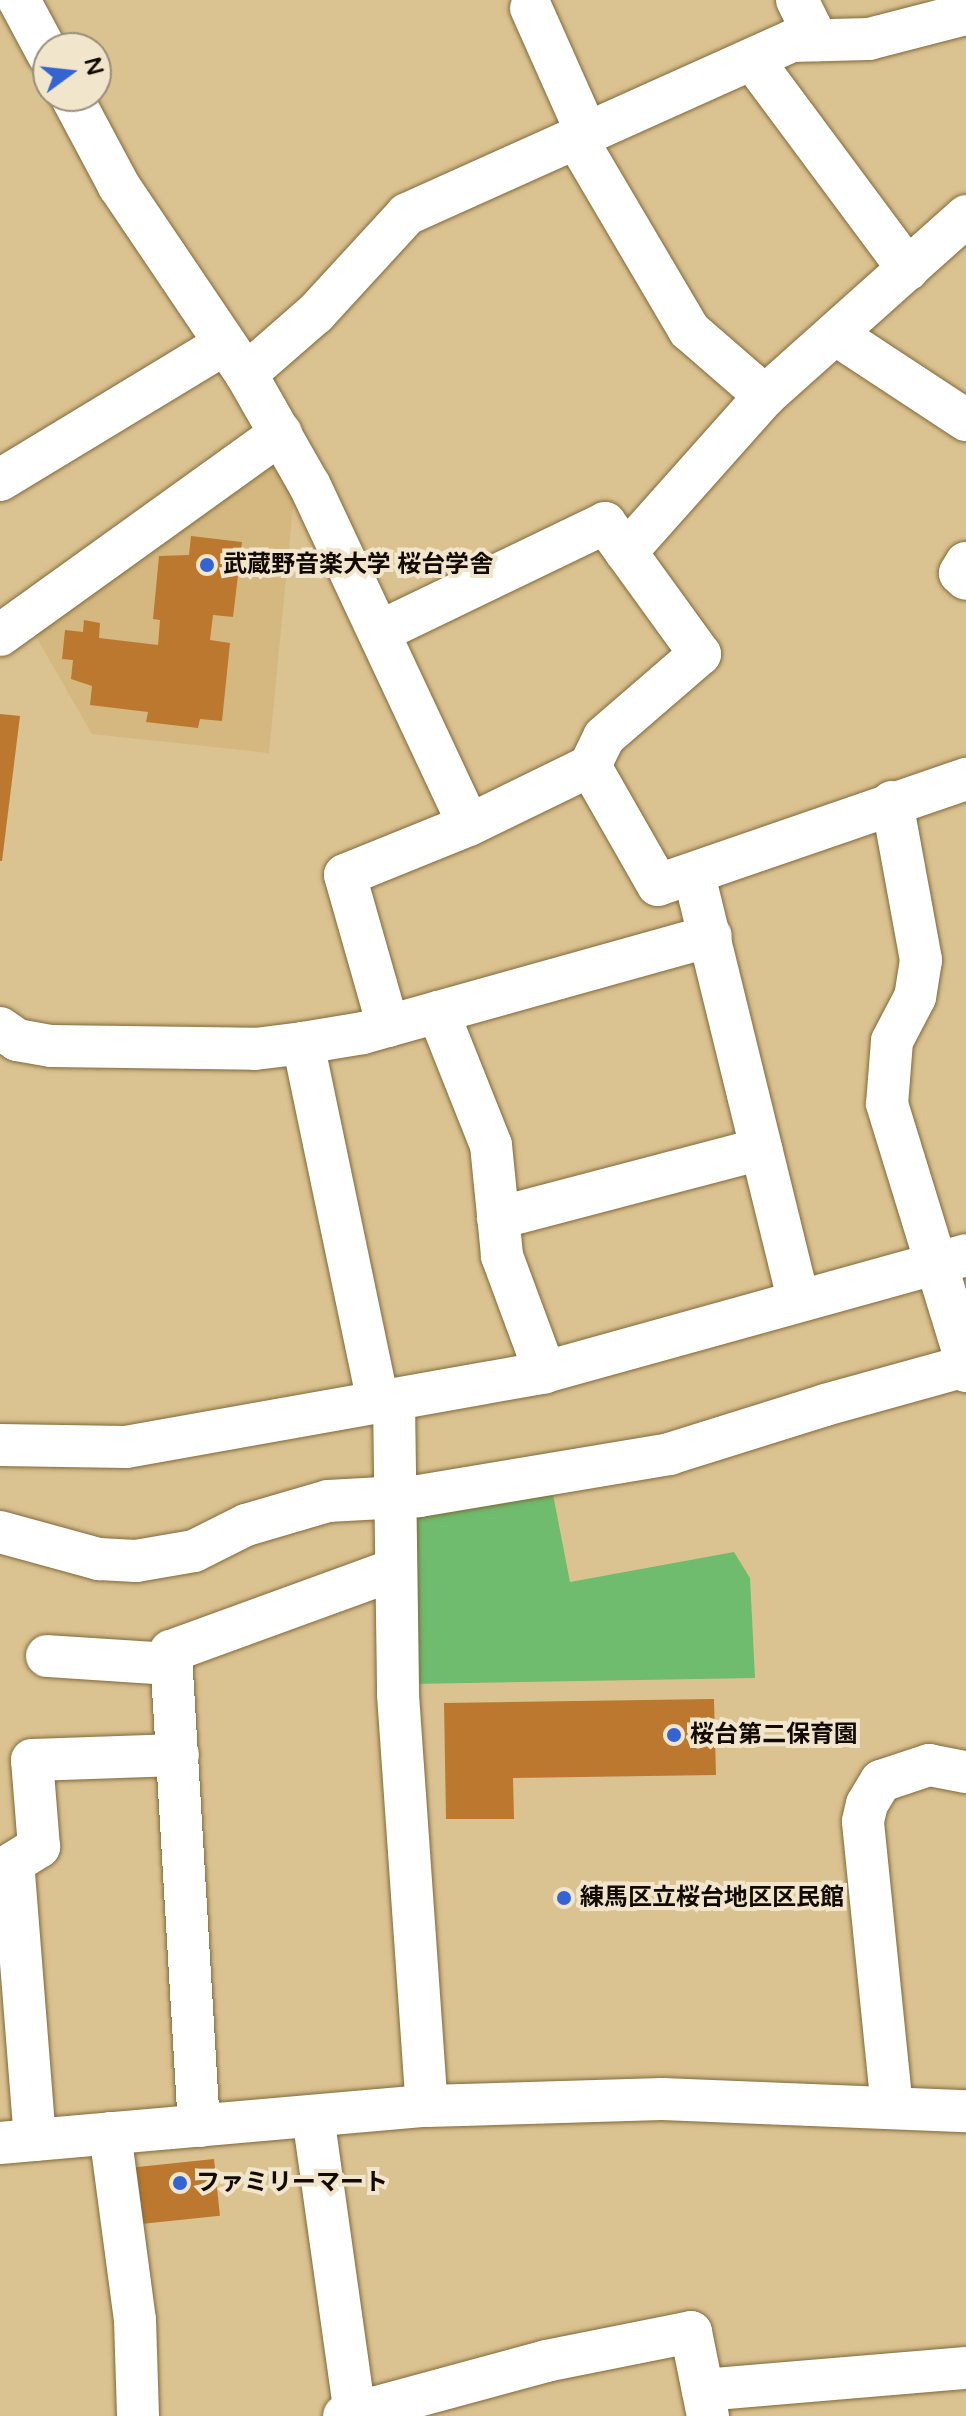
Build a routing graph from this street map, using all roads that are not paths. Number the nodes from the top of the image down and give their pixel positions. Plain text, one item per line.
1 (19, 0) edge
2 (797, 0) edge
3 (531, 8) dead end
4 (966, 14) edge
5 (36, 32) edge
6 (817, 40) junction
7 (752, 59) junction
8 (80, 112) edge
9 (582, 136) junction
10 (966, 216) edge
11 (908, 269) junction
12 (835, 334) junction
13 (236, 359) junction
14 (765, 396) junction
15 (966, 420) edge
16 (281, 433) junction
17 (0, 480) edge
18 (626, 552) junction
19 (966, 563) edge
20 (966, 579) edge
21 (379, 632) junction
22 (0, 635) edge
23 (590, 766) junction
24 (966, 779) edge
25 (892, 802) junction
26 (469, 825) junction
27 (694, 875) junction
28 (711, 936) junction
29 (438, 1012) junction
30 (388, 1026) junction
31 (0, 1028) edge
32 (303, 1043) junction
33 (761, 1149) junction
34 (498, 1218) junction
35 (950, 1258) edge
36 (798, 1300) junction
37 (966, 1361) edge
38 (966, 1371) edge
39 (545, 1372) junction
40 (386, 1402) junction
41 (0, 1445) edge
42 (392, 1497) junction
43 (0, 1532) edge
44 (394, 1570) junction
45 (47, 1656) dead end
46 (172, 1664) junction
47 (178, 1755) junction
48 (966, 1772) edge
49 (427, 2106) junction
50 (892, 2108) junction
51 (966, 2111) edge
52 (313, 2116) junction
53 (199, 2126) junction
54 (110, 2133) junction
55 (18, 2141) edge
56 (966, 2368) edge
57 (705, 2403) edge
58 (350, 2414) edge
59 (138, 2416) edge

1 - 5 street
2 - 6 street
3 - 9 street
4 - 6 street
6 - 7 street
7 - 9 street
7 - 11 street
8 - 13 street
9 - 13 street
9 - 14 street
10 - 11 street
11 - 12 street
12 - 14 street
12 - 15 street
13 - 16 street
13 - 17 street
14 - 18 street
16 - 21 street
16 - 22 street
18 - 21 street
18 - 23 street
19 - 20 street
21 - 26 street
23 - 26 street
23 - 27 street
24 - 25 street
25 - 27 street
25 - 35 street
26 - 30 street
27 - 28 street
28 - 29 street
28 - 33 street
29 - 30 street
29 - 34 street
30 - 32 street
31 - 32 street
32 - 40 street
33 - 34 street
33 - 36 street
34 - 39 street
35 - 36 street
35 - 37 street
36 - 39 street
38 - 42 street
39 - 40 street
40 - 41 street
40 - 42 street
42 - 43 street
42 - 44 street
44 - 46 street
44 - 49 street
45 - 46 street
46 - 47 street
47 - 53 street
47 - 55 street
48 - 50 street
49 - 50 street
49 - 52 street
50 - 51 street
52 - 53 street
52 - 58 street
53 - 54 street
54 - 55 street
54 - 59 street
56 - 57 street
57 - 58 street

